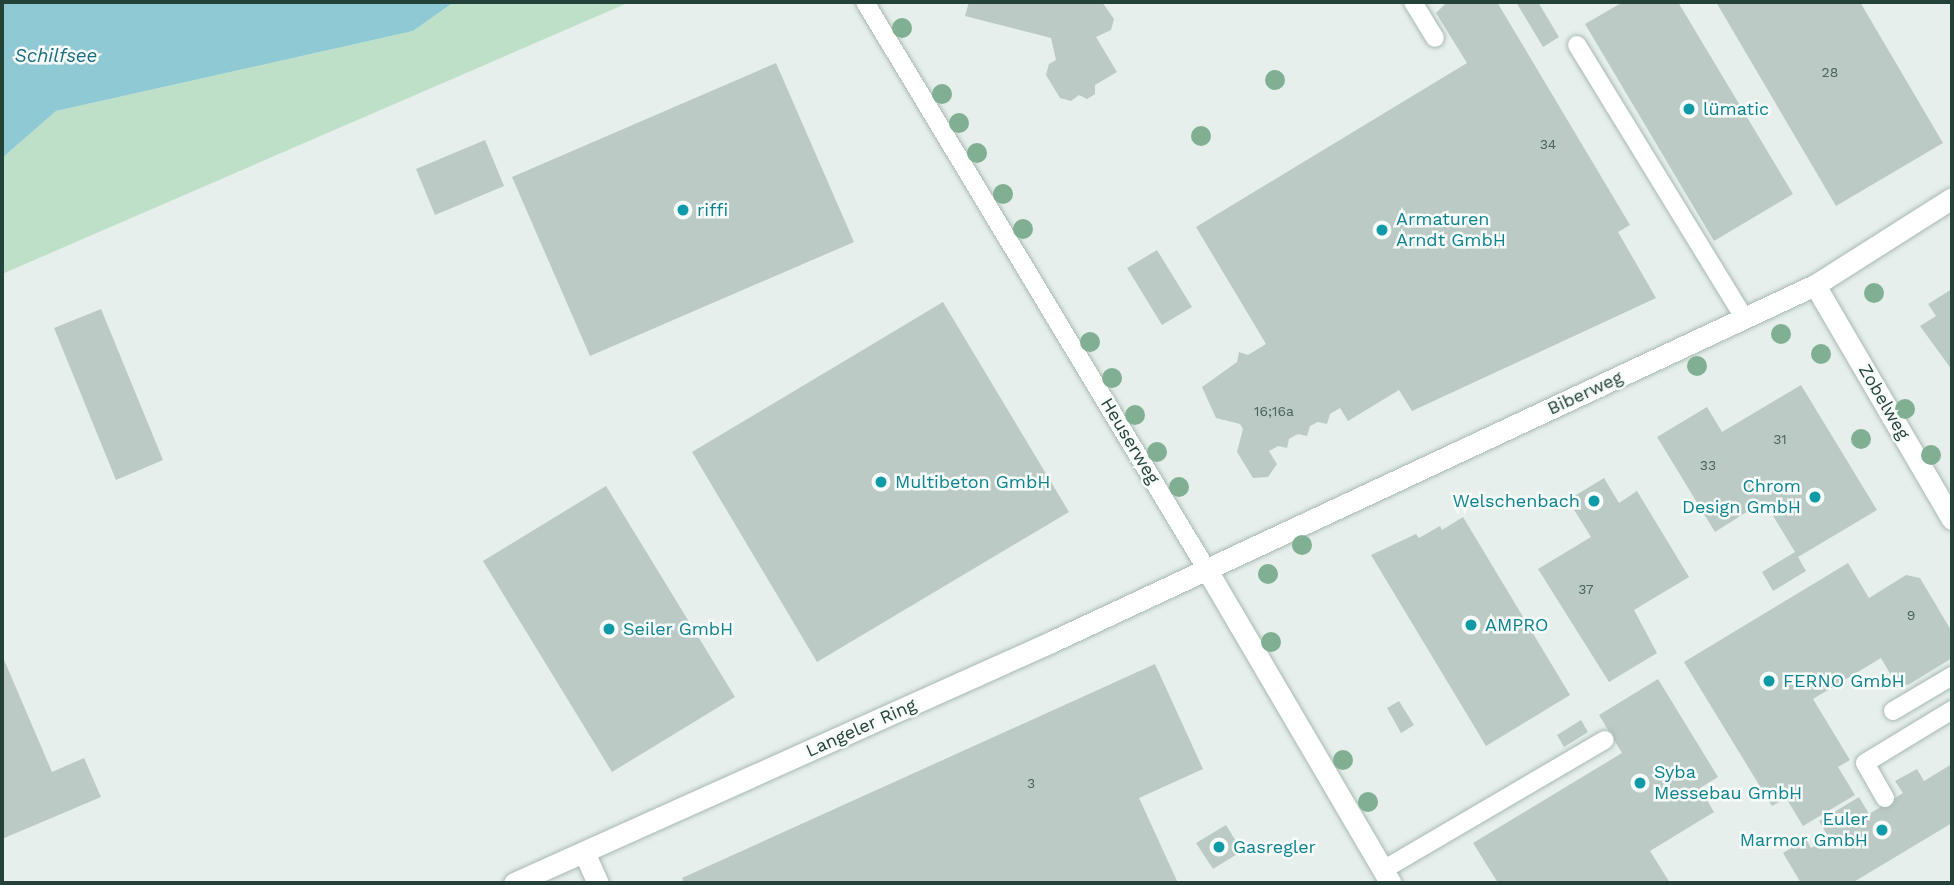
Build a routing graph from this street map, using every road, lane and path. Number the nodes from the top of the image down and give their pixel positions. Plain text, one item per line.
1 (865, 2) edge
2 (1413, 2) edge
3 (1435, 38) dead end
4 (1577, 45) dead end
5 (1952, 198) edge
6 (1815, 285) junction
7 (1745, 319) junction
8 (1952, 519) edge
9 (1207, 570) junction
10 (1952, 676) edge
11 (1952, 710) edge
12 (1893, 711) dead end
13 (1605, 740) dead end
14 (1885, 798) dead end
15 (583, 852) junction
16 (1387, 877) edge
17 (514, 883) edge
18 (598, 883) edge

1 - 9 lane, Heuserweg
2 - 3 lane
4 - 7 lane
5 - 6 street, Biberweg
6 - 7 street, Biberweg
6 - 8 street, Zobelweg
7 - 9 street, Biberweg
9 - 15 street, Langeler Ring
9 - 16 street, Heuserweg
10 - 12 lane
11 - 14 lane
13 - 16 lane
15 - 17 street, Langeler Ring
15 - 18 street

